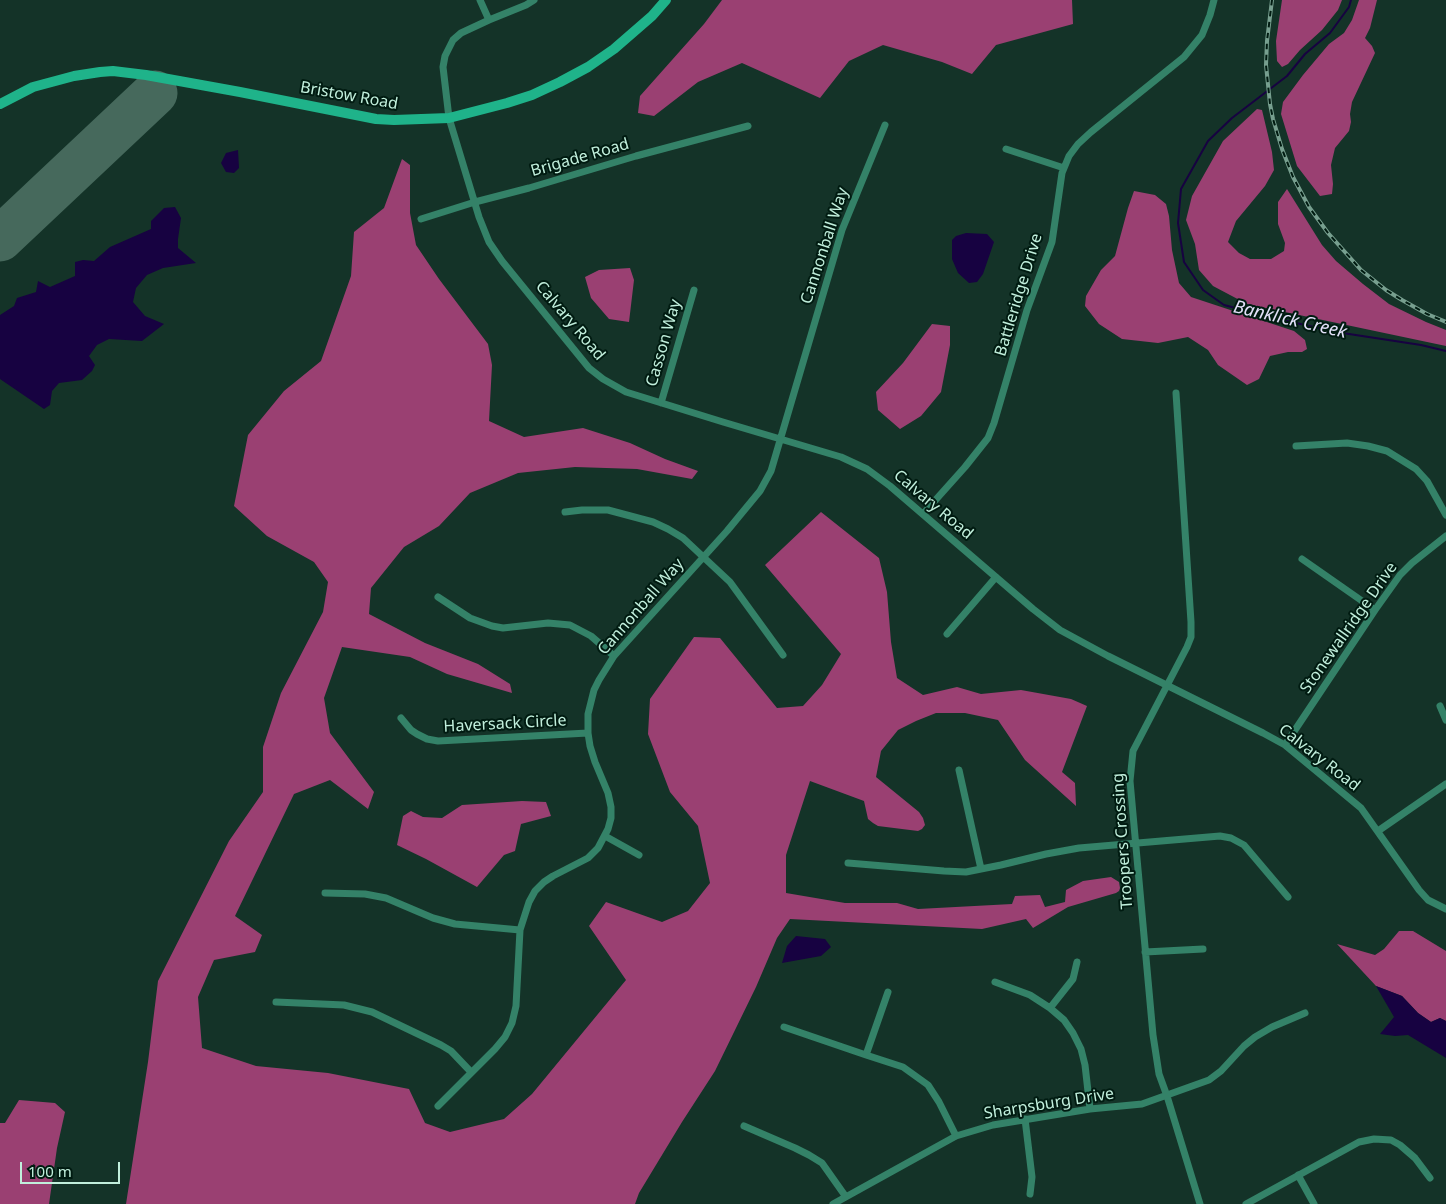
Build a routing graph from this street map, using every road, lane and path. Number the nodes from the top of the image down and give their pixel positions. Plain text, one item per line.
1 (480, 0) edge
2 (534, 0) edge
3 (666, 0) edge
4 (1214, 0) edge
5 (489, 20) junction
6 (0, 104) edge
7 (449, 118) junction
8 (884, 125) dead end
9 (748, 126) dead end
10 (1006, 149) dead end
11 (1064, 168) junction
12 (475, 202) junction
13 (421, 219) dead end
14 (694, 290) dead end
15 (1176, 393) dead end
16 (660, 403) junction
17 (781, 439) junction
18 (1296, 446) dead end
19 (565, 512) dead end
20 (923, 514) junction
21 (1446, 515) edge
22 (1446, 536) edge
23 (704, 556) junction
24 (1302, 558) dead end
25 (996, 577) junction
26 (438, 597) dead end
27 (1375, 610) junction
28 (947, 634) dead end
29 (783, 655) dead end
30 (614, 656) junction
31 (1168, 685) junction
32 (1440, 706) dead end
33 (401, 718) dead end
34 (1446, 720) edge
35 (588, 733) junction
36 (1285, 745) junction
37 (959, 770) dead end
38 (1446, 784) edge
39 (1378, 830) junction
40 (604, 836) junction
41 (1136, 843) junction
42 (639, 855) dead end
43 (848, 863) dead end
44 (981, 870) junction
45 (325, 893) dead end
46 (1288, 897) dead end
47 (1446, 909) edge
48 (520, 930) junction
49 (1203, 949) dead end
50 (1145, 952) junction
51 (1077, 962) dead end
52 (996, 982) dead end
53 (888, 992) dead end
54 (276, 1002) dead end
55 (1050, 1008) junction
56 (1305, 1013) dead end
57 (784, 1027) dead end
58 (866, 1055) junction
59 (471, 1072) junction
60 (1167, 1096) junction
61 (438, 1106) dead end
62 (1090, 1109) junction
63 (1025, 1119) junction
64 (744, 1126) dead end
65 (956, 1136) junction
66 (1298, 1175) junction
67 (1430, 1178) dead end
68 (1030, 1194) dead end
69 (846, 1197) junction
70 (833, 1204) edge
71 (1200, 1204) edge
72 (1246, 1204) edge
73 (1314, 1204) edge

1 - 5 street
2 - 5 street, Calvary Road
3 - 7 main road, Bristow Road
4 - 11 street, Battleridge Drive
5 - 7 street, Calvary Road
6 - 7 main road, Bristow Road
7 - 12 street, Calvary Road
8 - 17 street, Cannonball Way
9 - 12 street, Brigade Road
10 - 11 street
11 - 20 street, Battleridge Drive
12 - 13 street, Brigade Road
12 - 16 street, Calvary Road
14 - 16 street, Casson Way
15 - 31 street, Troopers Crossing
16 - 17 street, Calvary Road
17 - 20 street, Calvary Road
17 - 23 street, Cannonball Way
18 - 21 street
19 - 23 street
20 - 25 street, Calvary Road
22 - 27 street, Stonewallridge Drive
23 - 29 street
23 - 30 street, Cannonball Way
24 - 27 street
25 - 28 street
25 - 31 street, Calvary Road
26 - 30 street
27 - 36 street, Stonewallridge Drive
30 - 35 street, Cannonball Way
31 - 36 street, Calvary Road
31 - 41 street, Troopers Crossing
32 - 34 street
33 - 35 street, Haversack Circle
35 - 40 street, Cannonball Way
36 - 39 street, Calvary Road
37 - 44 street
38 - 39 street
39 - 47 street, Calvary Road
40 - 42 street
40 - 48 street, Cannonball Way
41 - 44 street
41 - 46 street
41 - 50 street, Troopers Crossing
43 - 44 street
45 - 48 street
48 - 59 street, Cannonball Way
49 - 50 street
50 - 60 street, Troopers Crossing
51 - 55 street
52 - 55 street
53 - 58 street
54 - 59 street
55 - 62 street
56 - 60 street, Sharpsburg Drive
57 - 58 street
58 - 65 street
59 - 61 street, Cannonball Way
60 - 62 street, Sharpsburg Drive
60 - 71 street, Troopers Crossing
62 - 63 street, Sharpsburg Drive
63 - 65 street, Sharpsburg Drive
63 - 68 street
64 - 69 street
65 - 69 street, Sharpsburg Drive
66 - 67 street
66 - 72 street
66 - 73 street
69 - 70 street, Sharpsburg Drive

